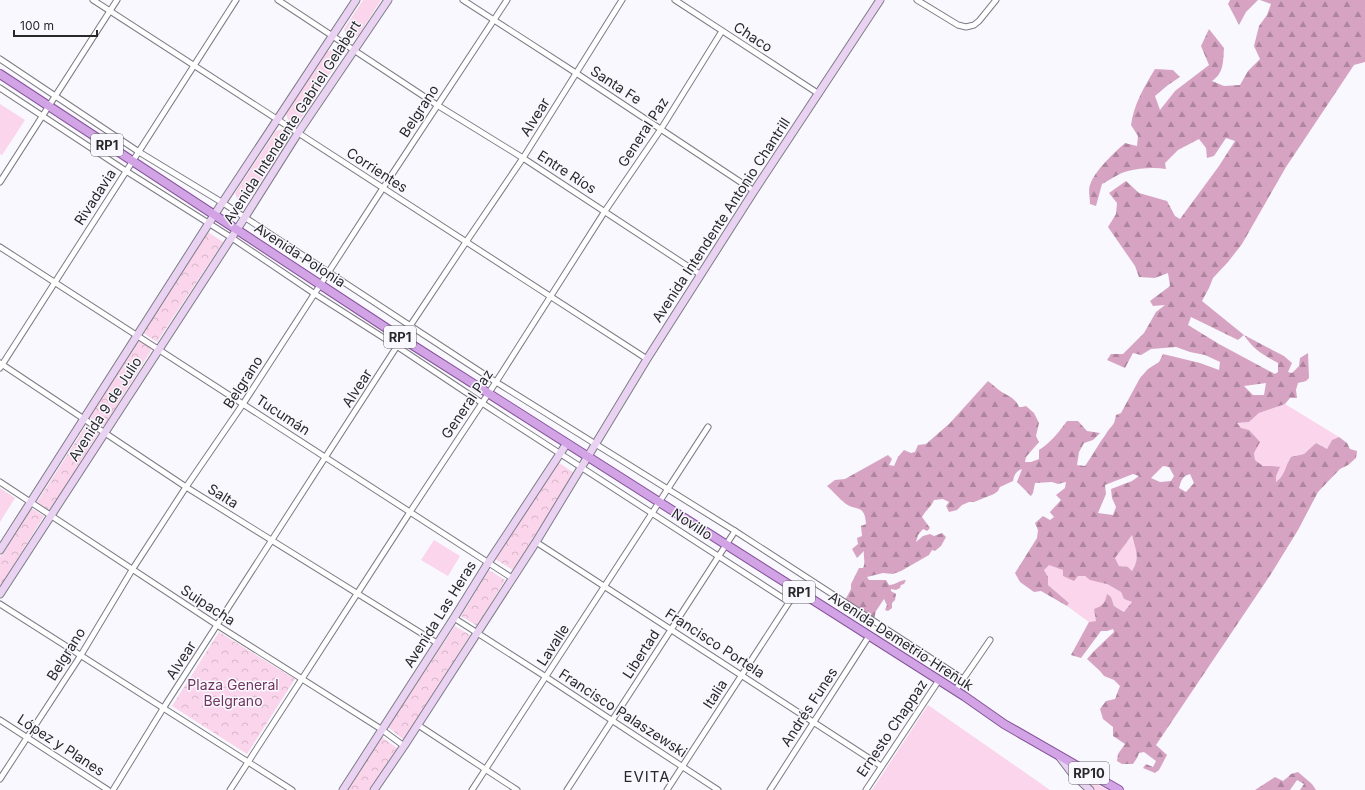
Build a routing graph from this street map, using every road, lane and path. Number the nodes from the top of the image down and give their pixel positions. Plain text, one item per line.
1 (93, 0) edge
2 (117, 0) edge
3 (236, 0) edge
4 (278, 0) edge
5 (356, 0) edge
6 (388, 0) edge
7 (463, 0) edge
8 (507, 0) edge
9 (622, 0) edge
10 (675, 0) edge
11 (880, 0) edge
12 (917, 0) edge
13 (996, 0) edge
14 (110, 11) junction
15 (494, 20) junction
16 (722, 31) junction
17 (333, 36) junction
18 (355, 50) junction
19 (0, 59) edge
20 (194, 66) junction
21 (576, 73) junction
22 (0, 74) edge
23 (0, 88) edge
24 (819, 94) junction
25 (55, 95) junction
26 (49, 105) junction
27 (437, 105) junction
28 (43, 115) junction
29 (278, 120) junction
30 (661, 129) junction
31 (298, 133) junction
32 (139, 152) junction
33 (523, 158) junction
34 (132, 162) junction
35 (126, 171) junction
36 (0, 182) edge
37 (383, 188) junction
38 (754, 192) junction
39 (223, 203) junction
40 (605, 211) junction
41 (215, 214) junction
42 (245, 217) junction
43 (209, 224) junction
44 (237, 230) junction
45 (232, 238) junction
46 (466, 242) junction
47 (0, 247) edge
48 (329, 272) junction
49 (701, 275) junction
50 (54, 282) junction
51 (321, 285) junction
52 (315, 294) junction
53 (550, 297) junction
54 (410, 326) junction
55 (138, 335) junction
56 (403, 339) junction
57 (398, 347) junction
58 (159, 348) junction
59 (647, 359) junction
60 (1, 365) edge
61 (496, 382) junction
62 (489, 393) junction
63 (482, 403) junction
64 (243, 404) junction
65 (85, 420) junction
66 (708, 427) dead end
67 (106, 432) junction
68 (567, 443) junction
69 (595, 443) junction
70 (560, 454) junction
71 (587, 456) junction
72 (326, 457) junction
73 (581, 467) junction
74 (0, 482) edge
75 (186, 487) junction
76 (668, 490) junction
77 (660, 502) junction
78 (31, 503) junction
79 (410, 512) junction
80 (652, 513) junction
81 (51, 516) junction
82 (735, 531) junction
83 (272, 542) junction
84 (536, 542) junction
85 (726, 544) junction
86 (0, 550) edge
87 (718, 556) junction
88 (488, 563) junction
89 (132, 570) junction
90 (512, 578) junction
91 (604, 588) junction
92 (796, 590) junction
93 (0, 594) edge
94 (358, 594) junction
95 (789, 602) junction
96 (0, 604) edge
97 (454, 618) junction
98 (217, 625) junction
99 (671, 629) junction
100 (477, 633) junction
101 (869, 636) junction
102 (990, 640) dead end
103 (437, 643) junction
104 (81, 655) junction
105 (742, 675) junction
106 (546, 677) junction
107 (303, 679) junction
108 (963, 679) junction
109 (938, 680) junction
110 (954, 691) junction
111 (164, 707) junction
112 (0, 720) edge
113 (612, 721) junction
114 (814, 721) junction
115 (418, 725) junction
116 (381, 729) junction
117 (27, 737) junction
118 (404, 746) junction
119 (1059, 756) junction
120 (248, 762) junction
121 (682, 766) junction
122 (881, 766) junction
123 (486, 770) junction
124 (0, 779) edge
125 (108, 790) edge
126 (114, 790) edge
127 (230, 790) edge
128 (292, 790) edge
129 (343, 790) edge
130 (374, 790) edge
131 (472, 790) edge
132 (517, 790) edge
133 (567, 790) edge
134 (667, 790) edge
135 (718, 790) edge
136 (770, 790) edge
137 (866, 790) edge
138 (1090, 790) edge
139 (1119, 790) edge

1 - 14 street, Corrientes
2 - 14 street
3 - 20 street, Rivadavia
4 - 17 street, Entre Ríos
5 - 17 main road, Avenida Intendente Gabriel Gelabert
6 - 18 main road, Avenida Intendente Gabriel Gelabert
7 - 15 street, Santa Fe
8 - 15 street, Belgrano
9 - 21 street, Alvear
10 - 16 street, Chaco
11 - 24 main road, Avenida Intendente Antonio Chantrill
12 - 13 street
14 - 20 street, Corrientes
14 - 25 street
15 - 21 street, Santa Fe
15 - 27 street, Belgrano
16 - 24 street, Chaco
16 - 30 street, General Paz
17 - 18 street, Entre Ríos
17 - 29 main road, Avenida Intendente Gabriel Gelabert
18 - 27 street, Entre Ríos
18 - 31 main road, Avenida Intendente Gabriel Gelabert
19 - 25 street
20 - 29 street, Corrientes
20 - 32 street, Rivadavia
21 - 30 street, Santa Fe
21 - 33 street, Alvear
22 - 26 main road, Avenida Polonia / RP1
23 - 28 street, Avenida Polonia
24 - 38 main road, Avenida Intendente Antonio Chantrill
25 - 26 street
25 - 32 street
26 - 28 street
26 - 34 main road, Avenida Polonia / RP1
27 - 33 street, Entre Ríos
27 - 37 street, Belgrano
28 - 35 street, Avenida Polonia
28 - 36 street
29 - 31 street, Corrientes
29 - 39 main road, Avenida Intendente Gabriel Gelabert
30 - 38 street, Santa Fe
30 - 40 street, General Paz
31 - 37 street, Corrientes
31 - 42 main road, Avenida Intendente Gabriel Gelabert
32 - 34 street, Rivadavia
32 - 39 street
33 - 40 street, Entre Ríos
33 - 46 street, Alvear
34 - 35 street, Rivadavia
34 - 41 main road, Avenida Polonia / RP1
35 - 43 street, Avenida Polonia
35 - 50 street, Rivadavia
37 - 46 street, Corrientes
37 - 48 street, Belgrano
38 - 49 main road, Avenida Intendente Antonio Chantrill
39 - 41 main road, Avenida Intendente Gabriel Gelabert
39 - 42 street
40 - 49 street, Entre Ríos
40 - 53 street, General Paz
41 - 43 main road, Avenida Intendente Gabriel Gelabert
41 - 44 main road, Avenida Polonia / RP1
42 - 44 main road, Avenida Intendente Gabriel Gelabert
42 - 48 street
43 - 45 street, Avenida Polonia
43 - 55 main road, Avenida 9 de Julio
44 - 45 main road, Avenida Intendente Gabriel Gelabert
44 - 51 main road, Avenida Polonia / RP1
45 - 52 street, Avenida Polonia
45 - 58 main road, Avenida 9 de Julio
46 - 53 street, Corrientes
46 - 54 street, Alvear
47 - 50 street, Tucumán
48 - 51 street, Belgrano
48 - 54 street
49 - 59 main road, Avenida Intendente Antonio Chantrill
50 - 55 street, Tucumán
50 - 60 street, Rivadavia
51 - 52 street, Belgrano
51 - 56 main road, Avenida Polonia / RP1
52 - 57 street, Avenida Polonia
52 - 64 street, Belgrano
53 - 59 street, Corrientes
53 - 61 street, General Paz
54 - 56 street, Alvear
54 - 61 street
55 - 58 street, Tucumán
55 - 65 main road, Avenida 9 de Julio
56 - 57 street, Alvear
56 - 62 main road, Avenida Polonia / RP1
57 - 63 street, Avenida Polonia
57 - 72 street, Alvear
58 - 64 street, Tucumán
58 - 67 main road, Avenida 9 de Julio
59 - 69 main road, Avenida Intendente Antonio Chantrill
60 - 65 street, Salta
61 - 62 street, General Paz
61 - 69 street
62 - 63 street, General Paz
62 - 68 main road, Avenida Polonia / RP1
63 - 70 street, Avenida Polonia
63 - 79 street, General Paz
64 - 72 street, Tucumán
64 - 75 street, Belgrano
65 - 67 street, Salta
65 - 78 main road, Avenida 9 de Julio
66 - 76 street, Lavalle
67 - 75 street, Salta
67 - 81 main road, Avenida 9 de Julio
68 - 70 main road, Avenida Las Heras
68 - 71 main road, Avenida Polonia / RP1
69 - 71 main road, Avenida Intendente Antonio Chantrill
69 - 76 street
70 - 73 street, Novillo
70 - 88 main road, Avenida Las Heras
71 - 73 main road, Avenida Intendente Antonio Chantrill
71 - 77 main road, Avenida Demetrio Hreñuk / RP1
72 - 79 street, Tucumán
72 - 83 street, Alvear
73 - 80 street, Novillo
73 - 84 main road
74 - 78 street, Suipacha
75 - 83 street, Salta
75 - 89 street, Belgrano
76 - 77 street, Lavalle
76 - 82 street
77 - 80 street, Lavalle
77 - 85 main road, Avenida Demetrio Hreñuk / RP1
78 - 81 street, Suipacha
78 - 86 main road, Avenida 9 de Julio
79 - 88 street, Tucumán
79 - 94 street, General Paz
80 - 87 street, Novillo
80 - 91 street, Lavalle
81 - 89 street, Suipacha
81 - 93 main road, Avenida 9 de Julio
82 - 85 street, Libertad
82 - 108 street
83 - 94 street, Salta
83 - 98 street, Alvear
84 - 90 main road
84 - 91 street, Francisco Portela
85 - 87 street, Libertad
85 - 92 main road, Avenida Demetrio Hreñuk / RP1
87 - 95 street, Novillo
87 - 99 street, Libertad
88 - 90 street, Tucumán
88 - 97 main road, Avenida Las Heras
89 - 98 street, Suipacha
89 - 104 street, Belgrano
90 - 100 main road
91 - 99 street, Francisco Portela
91 - 106 street, Lavalle
92 - 95 street, Italia
92 - 101 main road, Avenida Demetrio Hreñuk / RP1
94 - 103 street, Salta
94 - 107 street, General Paz
95 - 105 street, Italia
96 - 104 street
97 - 100 street, Francisco Palaszewski
97 - 103 main road, Avenida Las Heras
98 - 107 street, Suipacha
98 - 111 street, Alvear
99 - 105 street, Francisco Portela
99 - 113 street, Libertad
100 - 106 street, Francisco Palaszewski
100 - 115 main road
101 - 109 main road, Avenida Demetrio Hreñuk / RP1
101 - 114 street, Andrés Funes
102 - 108 street
103 - 116 main road, Avenida Las Heras
104 - 111 street
104 - 117 street, Belgrano
105 - 114 street, Francisco Portela
105 - 121 street, Italia
106 - 113 street, Francisco Palaszewski
106 - 123 street, Lavalle
107 - 116 street, Suipacha
107 - 120 street, General Paz
108 - 110 street
109 - 110 main road, Avenida Demetrio Hreñuk / RP1
109 - 122 street, Ernesto Chappaz
110 - 119 main road, Avenida Demetrio Hreñuk / RP1
111 - 120 street
111 - 126 street, Alvear
112 - 117 street, López y Planes
113 - 121 street, Francisco Palaszewski
113 - 133 street, Libertad
114 - 122 street, Francisco Portela
114 - 136 street, Andrés Funes
115 - 118 main road
115 - 123 street
116 - 118 street, Suipacha
116 - 129 main road, Avenida Las Heras
117 - 124 street, Belgrano
117 - 125 street, López y Planes
118 - 130 main road
119 - 138 main road, RP1
119 - 139 main road, RP10
120 - 127 street, General Paz
120 - 128 street
121 - 134 street, Italia
121 - 135 street, Francisco Palaszewski
122 - 137 street, Ernesto Chappaz
123 - 131 street, Lavalle
123 - 132 street

